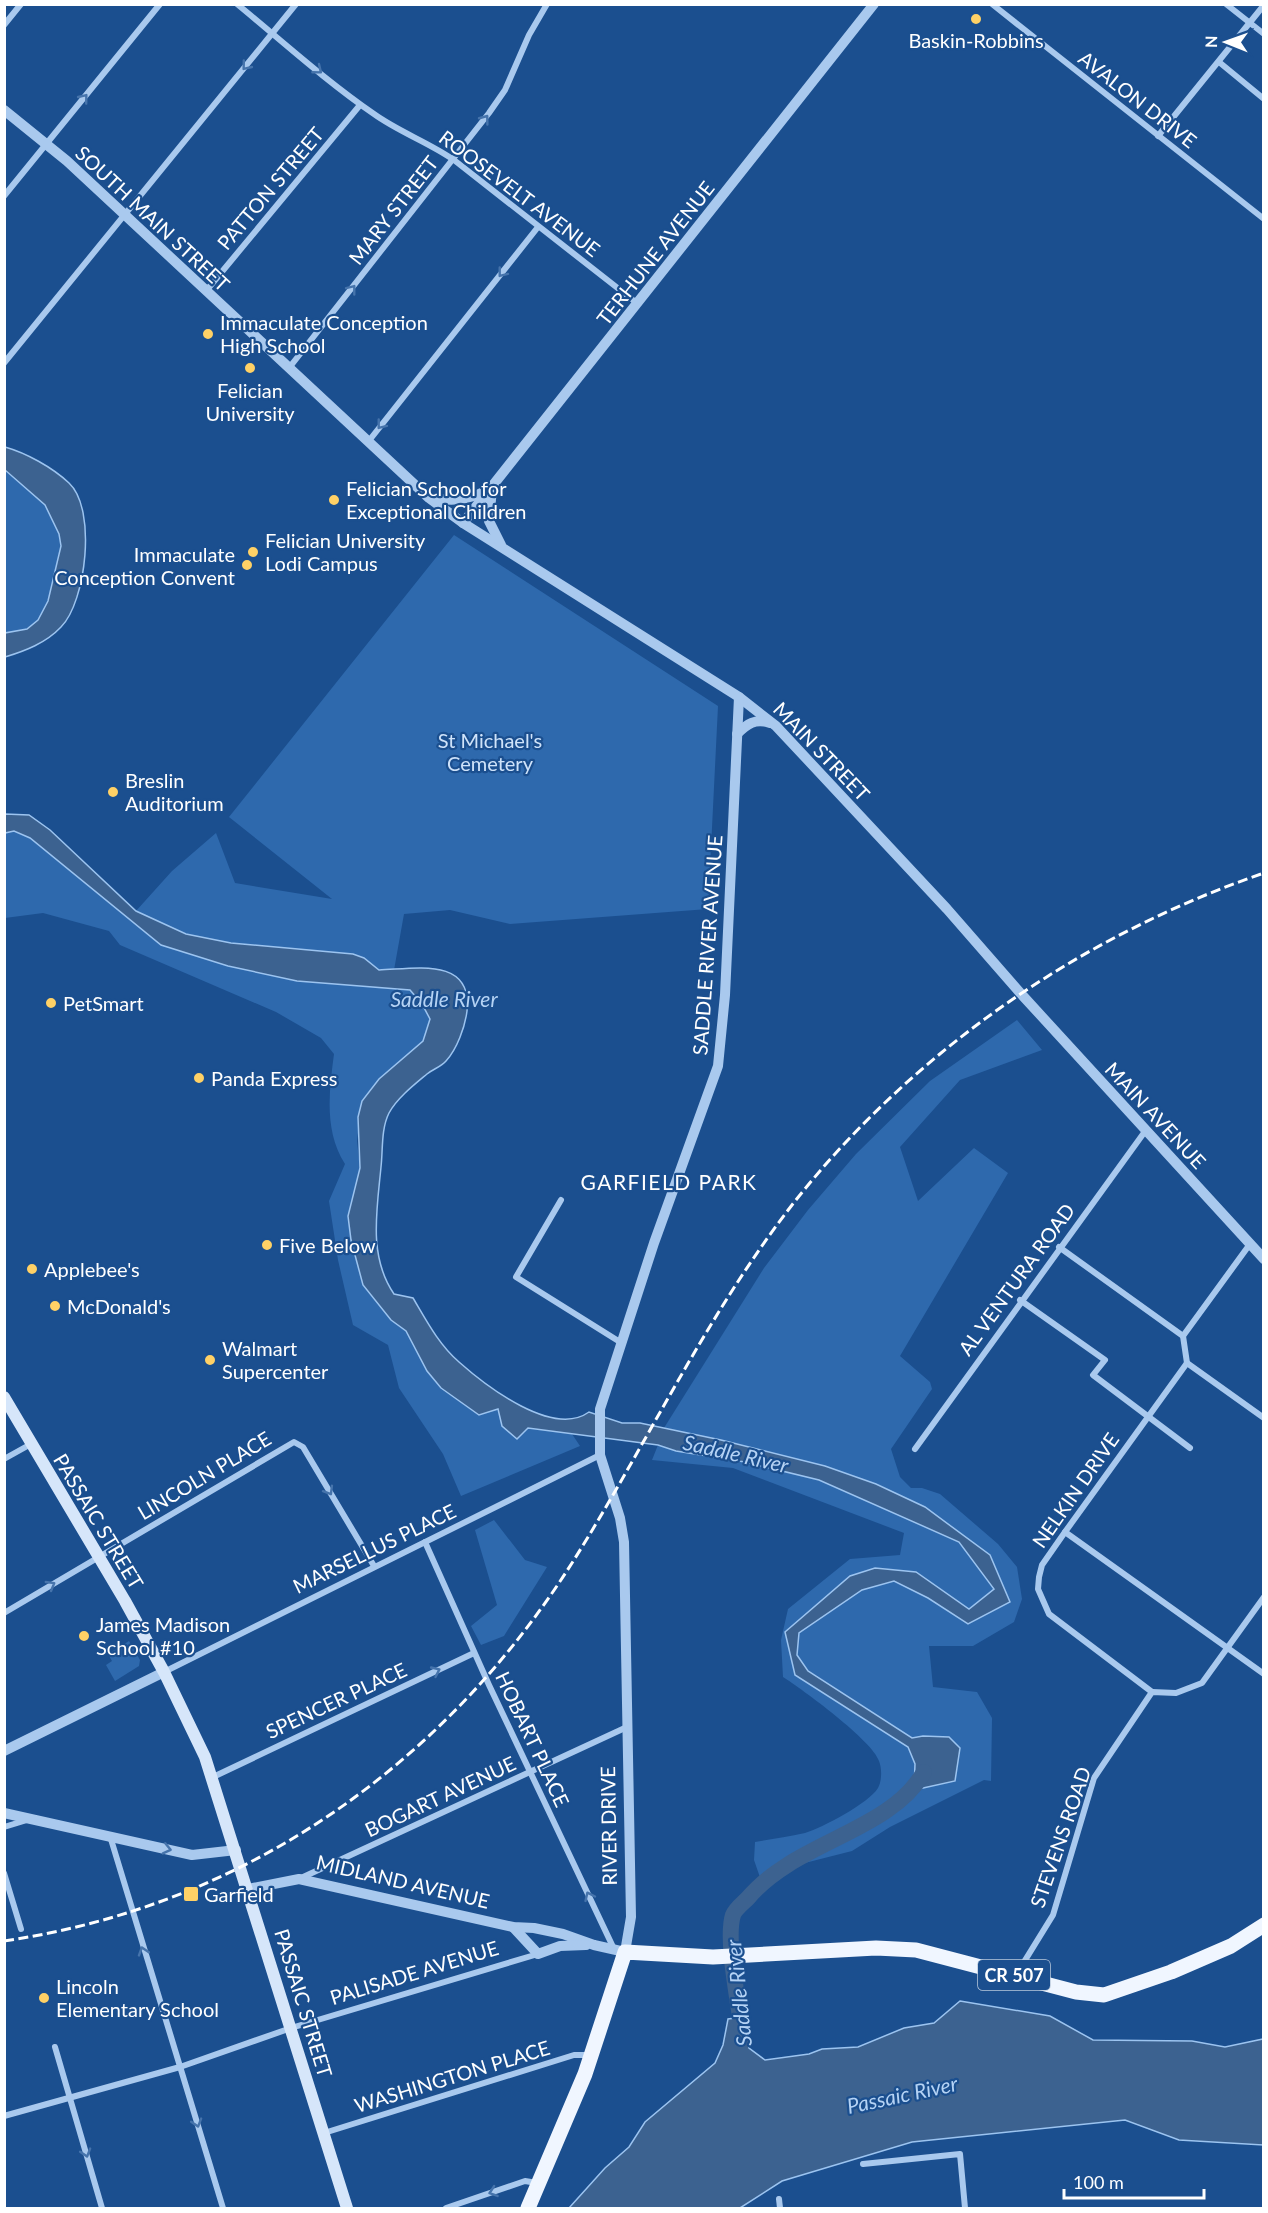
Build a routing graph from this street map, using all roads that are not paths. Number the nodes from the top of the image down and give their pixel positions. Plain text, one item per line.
1 (21, 4) edge
2 (160, 4) edge
3 (237, 4) edge
4 (296, 4) edge
5 (547, 4) edge
6 (874, 4) edge
7 (992, 4) edge
8 (1226, 4) edge
9 (1263, 5) edge
10 (1249, 23) junction
11 (4, 26) edge
12 (272, 33) junction
13 (1263, 34) edge
14 (1219, 62) junction
15 (1263, 99) edge
16 (360, 105) junction
17 (4, 110) edge
18 (1158, 136) junction
19 (47, 144) junction
20 (454, 160) junction
21 (4, 196) edge
22 (126, 216) junction
23 (1263, 219) edge
24 (538, 227) junction
25 (206, 292) junction
26 (638, 303) junction
27 (4, 363) edge
28 (289, 368) junction
29 (368, 442) junction
30 (492, 486) junction
31 (429, 498) junction
32 (463, 523) junction
33 (504, 548) junction
34 (739, 697) junction
35 (776, 726) junction
36 (737, 734) junction
37 (1023, 996) joint
38 (1146, 1130) junction
39 (561, 1200) dead end
40 (1250, 1244) junction
41 (1059, 1247) junction
42 (1263, 1259) edge
43 (1020, 1300) junction
44 (1183, 1336) junction
45 (621, 1342) junction
46 (1187, 1363) junction
47 (4, 1397) edge
48 (1147, 1418) junction
49 (1263, 1418) edge
50 (598, 1429) joint
51 (31, 1444) junction
52 (1190, 1448) dead end
53 (915, 1449) dead end
54 (599, 1451) junction
55 (4, 1459) edge
56 (1065, 1532) junction
57 (425, 1542) junction
58 (98, 1557) junction
59 (374, 1566) junction
60 (1263, 1598) edge
61 (4, 1613) edge
62 (1227, 1649) junction
63 (474, 1653) junction
64 (164, 1672) junction
65 (1263, 1674) edge
66 (1152, 1692) junction
67 (627, 1727) junction
68 (4, 1751) edge
69 (531, 1772) junction
70 (213, 1777) junction
71 (4, 1804) edge
72 (8, 1814) edge
73 (30, 1819) junction
74 (4, 1827) edge
75 (110, 1836) junction
76 (236, 1850) junction
77 (4, 1872) edge
78 (299, 1879) junction
79 (248, 1889) junction
80 (1263, 1925) edge
81 (513, 1927) junction
82 (21, 1929) dead end
83 (594, 1945) junction
84 (619, 1950) junction
85 (538, 1954) junction
86 (1015, 1975) junction
87 (291, 2028) junction
88 (55, 2048) dead end
89 (592, 2055) junction
90 (180, 2067) junction
91 (69, 2097) junction
92 (4, 2116) edge
93 (324, 2133) junction
94 (863, 2164) dead end
95 (541, 2183) junction
96 (779, 2199) dead end
97 (102, 2208) edge
98 (223, 2208) edge
99 (347, 2208) edge
100 (446, 2208) edge
101 (528, 2208) edge
102 (780, 2208) edge
103 (965, 2208) edge

1 - 11 street
19 -> 2 street
3 - 12 street, ROOSEVELT AVENUE
4 - 12 street
20 -> 5 street, MARY STREET
6 - 26 street, TERHUNE AVENUE
7 - 18 street, AVALON DRIVE
8 - 10 street
9 - 10 street
10 - 13 street
10 - 14 street
12 -> 16 street, ROOSEVELT AVENUE
12 -> 22 street
14 - 15 street
14 - 18 street
16 - 20 street, ROOSEVELT AVENUE
16 - 25 street, PATTON STREET
17 - 19 street, SOUTH MAIN STREET
18 - 23 street, AVALON DRIVE
19 - 21 street
19 - 22 street, SOUTH MAIN STREET
20 - 24 street, ROOSEVELT AVENUE
28 -> 20 street, MARY STREET
22 - 25 street, SOUTH MAIN STREET
22 - 27 street
24 - 26 street, ROOSEVELT AVENUE
24 -> 29 street
25 - 28 street, SOUTH MAIN STREET
26 - 30 street, TERHUNE AVENUE
28 - 29 street, SOUTH MAIN STREET
29 - 31 street, SOUTH MAIN STREET
30 - 31 street
30 - 32 street, TERHUNE AVENUE
30 - 33 street
31 - 32 street, SOUTH MAIN STREET
32 - 33 street, MAIN STREET
33 - 34 street, MAIN STREET
34 - 35 street, MAIN STREET
34 - 36 street, SADDLE RIVER AVENUE
35 - 36 street
35 - 37 street, MAIN STREET
36 - 45 street, SADDLE RIVER AVENUE
37 - 38 street, MAIN AVENUE
38 - 40 street, MAIN AVENUE
38 - 41 street, AL VENTURA ROAD
39 - 45 street
40 - 42 street, MAIN AVENUE
40 - 44 street
41 - 43 street, AL VENTURA ROAD
41 - 44 street
43 - 48 street
43 - 53 street, AL VENTURA ROAD
44 - 46 street
45 - 50 street, SADDLE RIVER AVENUE
46 - 48 street, NELKIN DRIVE
46 - 49 street
47 - 51 main road, PASSAIC STREET
48 - 52 street
48 - 56 street, NELKIN DRIVE
50 - 54 street, RIVER DRIVE
51 - 55 street
51 - 58 main road, PASSAIC STREET
54 - 57 street, MARSELLUS PLACE
54 - 67 street, RIVER DRIVE
56 - 62 street
56 - 66 street, NELKIN DRIVE
57 - 59 street, MARSELLUS PLACE
57 - 63 street, HOBART PLACE
58 -> 59 street, LINCOLN PLACE
61 -> 58 street, LINCOLN PLACE
58 - 64 main road, PASSAIC STREET
59 - 64 street, MARSELLUS PLACE
60 - 62 street
62 - 65 street
62 - 66 street
63 - 69 street, HOBART PLACE
70 -> 63 street, SPENCER PLACE
64 - 68 street
64 - 70 main road, PASSAIC STREET
66 - 86 street, STEVENS ROAD
67 - 69 street, BOGART AVENUE
67 - 84 street, RIVER DRIVE
69 - 78 street, BOGART AVENUE
84 -> 69 street, HOBART PLACE
70 - 76 main road, PASSAIC STREET
71 - 72 street
72 - 73 street
73 - 74 street
73 - 75 street
75 -> 76 street
90 -> 75 street
76 - 79 main road, PASSAIC STREET
77 - 82 street
78 - 79 street, MIDLAND AVENUE
78 - 81 street, MIDLAND AVENUE
79 - 87 main road, PASSAIC STREET
80 - 86 main road, MIDLAND AVENUE / CR 507
81 - 83 street, MIDLAND AVENUE
81 - 85 street
83 - 84 street, MIDLAND AVENUE
83 - 85 street, PALISADE AVENUE
84 - 86 main road, MIDLAND AVENUE / CR 507
84 - 89 main road, RIVER DRIVE
85 - 87 street, PALISADE AVENUE
87 - 90 street, PALISADE AVENUE
87 - 93 main road, PASSAIC STREET
88 - 91 street
89 - 93 street, WASHINGTON PLACE
89 - 95 main road, RIVER DRIVE
90 - 91 street, PALISADE AVENUE
90 -> 98 street
91 - 92 street, PALISADE AVENUE
91 -> 97 street
93 - 99 main road, PASSAIC STREET
94 - 103 street
95 -> 100 street
95 - 101 main road, RIVER DRIVE
96 - 102 street

